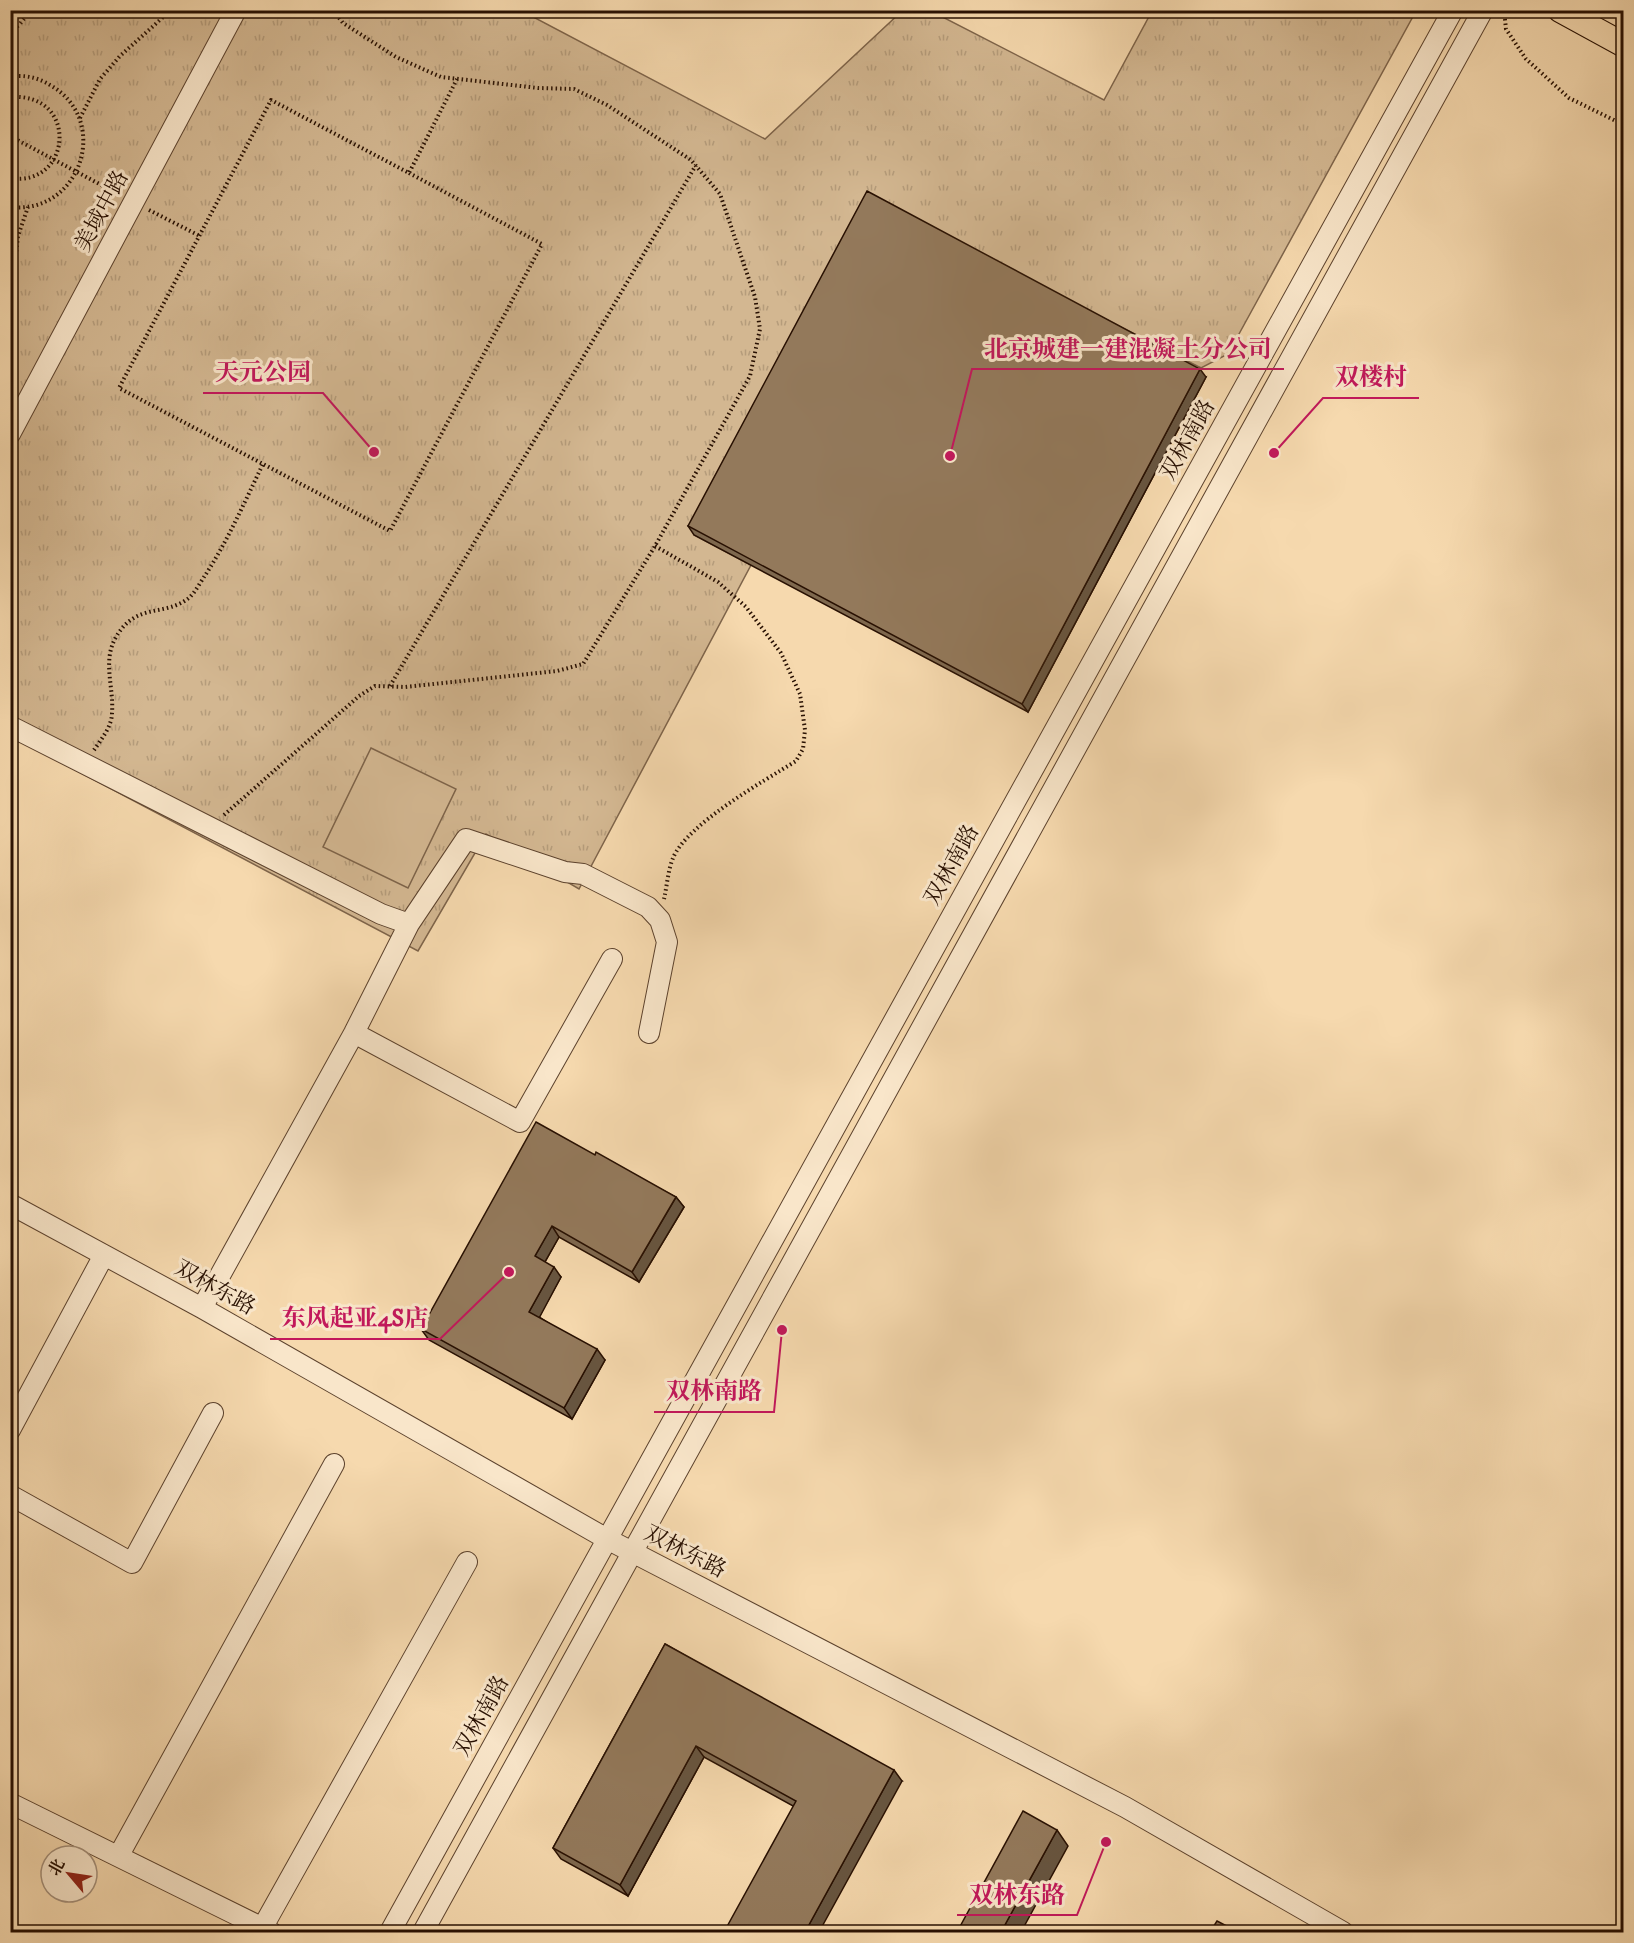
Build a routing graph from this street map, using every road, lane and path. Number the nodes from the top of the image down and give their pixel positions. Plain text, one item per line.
1 (31, 10) edge
2 (171, 10) edge
3 (236, 10) edge
4 (333, 10) edge
5 (1453, 10) edge
6 (1483, 10) edge
7 (1504, 10) edge
8 (1560, 10) edge
9 (10, 32) edge
10 (1623, 45) edge
11 (10, 77) edge
12 (457, 79) junction
13 (10, 97) edge
14 (79, 118) junction
15 (1623, 125) edge
16 (10, 136) edge
17 (54, 159) junction
18 (696, 165) junction
19 (77, 171) junction
20 (409, 173) junction
21 (10, 178) edge
22 (133, 202) junction
23 (10, 207) edge
24 (28, 207) junction
25 (200, 236) junction
26 (10, 305) edge
27 (10, 434) edge
28 (263, 464) junction
29 (655, 546) junction
30 (390, 686) junction
31 (10, 726) edge
32 (85, 764) junction
33 (210, 827) junction
34 (660, 920) junction
35 (409, 924) junction
36 (612, 959) dead end
37 (354, 1033) junction
38 (649, 1034) dead end
39 (10, 1204) edge
40 (104, 1255) junction
41 (202, 1308) junction
42 (213, 1413) dead end
43 (10, 1430) edge
44 (334, 1464) dead end
45 (10, 1495) edge
46 (607, 1539) junction
47 (632, 1552) junction
48 (467, 1562) dead end
49 (10, 1803) edge
50 (119, 1855) junction
51 (264, 1931) edge
52 (390, 1932) edge
53 (423, 1932) edge
54 (1343, 1932) edge

1 - 9 path
2 - 14 path
3 - 22 street, 美域中路
4 - 12 path
5 - 46 street, 双林南路
6 - 47 street
7 - 15 path
8 - 10 main road
11 - 14 path
12 - 18 path
12 - 20 path
13 - 17 path
14 - 19 path
16 - 17 path
17 - 19 path
17 - 21 path
18 - 29 path
18 - 30 path
19 - 22 path
19 - 24 path
20 - 25 path
20 - 28 path
22 - 25 path
22 - 27 street, 美域中路
23 - 24 path
24 - 26 path
25 - 28 path
28 - 32 path
29 - 30 path
29 - 34 path
30 - 33 path
31 - 32 street
32 - 33 street
33 - 35 street
34 - 35 street
34 - 38 street
35 - 37 street
36 - 37 street
37 - 41 street
39 - 40 street, 双林东路
40 - 41 street, 双林东路
40 - 43 street
41 - 46 street, 双林东路
42 - 45 street
44 - 50 street
46 - 47 street, 双林东路
46 - 52 street, 双林南路
47 - 53 street
47 - 54 street, 双林东路
48 - 51 street
49 - 50 street
50 - 51 street

